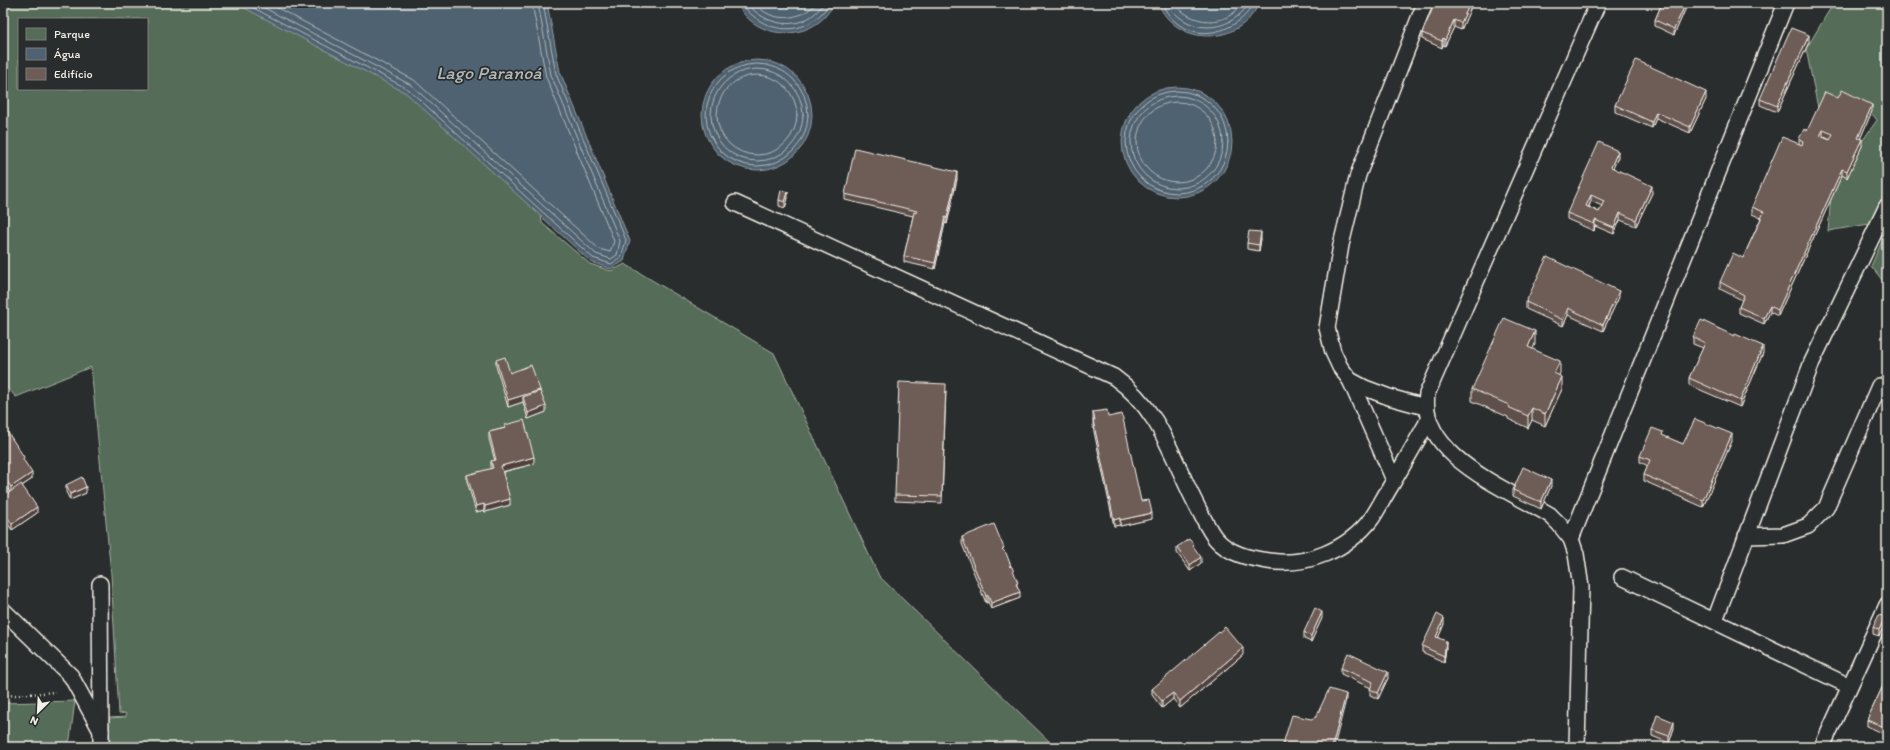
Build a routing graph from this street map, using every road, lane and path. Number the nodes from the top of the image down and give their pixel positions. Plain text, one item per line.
1 (1424, 3) edge
2 (1598, 3) edge
3 (1786, 3) edge
4 (735, 203) dead end
5 (1887, 206) edge
6 (1350, 380) junction
7 (1879, 386) dead end
8 (1426, 414) junction
9 (1394, 480) junction
10 (1746, 536) junction
11 (1571, 539) junction
12 (1622, 577) dead end
13 (100, 584) dead end
14 (1887, 605) edge
15 (3, 610) edge
16 (1715, 620) junction
17 (1849, 686) junction
18 (79, 691) junction
19 (3, 696) edge
20 (101, 732) junction
21 (101, 747) edge
22 (1577, 747) edge
23 (1822, 747) edge

1 - 6 lane
2 - 8 lane
3 - 11 lane
4 - 9 lane
5 - 10 lane
6 - 8 lane
6 - 9 lane
7 - 10 lane
8 - 9 lane
8 - 11 lane
10 - 16 lane
11 - 22 lane
12 - 16 lane
13 - 20 lane
14 - 17 lane
15 - 18 lane
16 - 17 lane
17 - 23 lane
18 - 19 path
18 - 20 lane
20 - 21 lane

